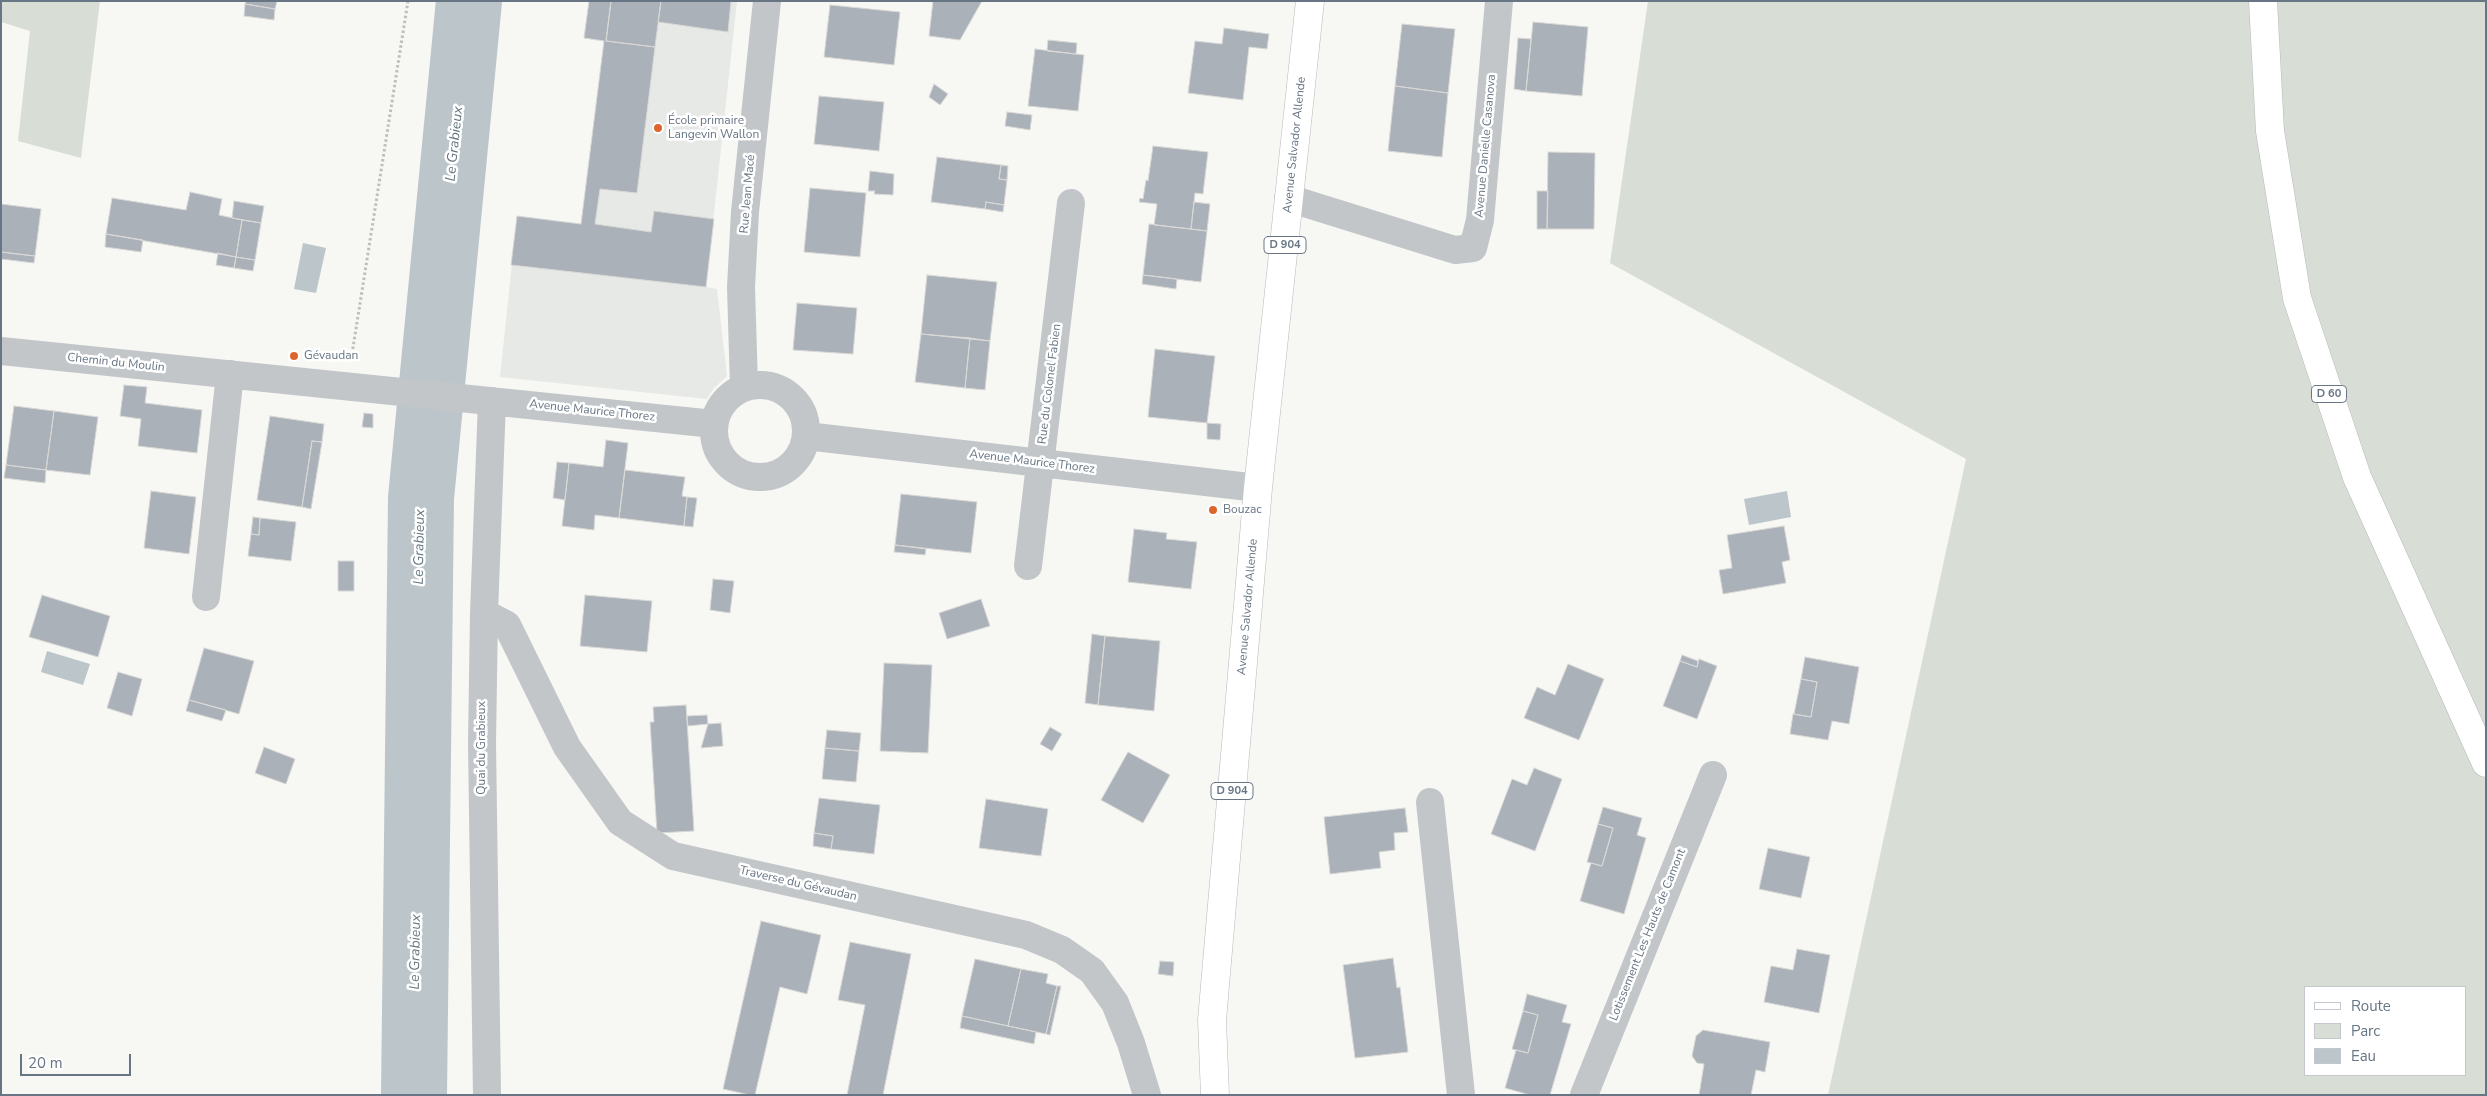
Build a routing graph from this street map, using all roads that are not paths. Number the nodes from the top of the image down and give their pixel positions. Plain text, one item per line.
1 (767, 1) edge
2 (1310, 1) edge
3 (1499, 1) edge
4 (2263, 1) edge
5 (1288, 198) junction
6 (1071, 203) dead end
7 (1, 351) edge
8 (230, 374) junction
9 (358, 386) joint
10 (744, 387) junction
11 (482, 400) junction
12 (714, 424) junction
13 (806, 436) junction
14 (1040, 463) junction
15 (1258, 488) junction
16 (1028, 566) dead end
17 (206, 597) dead end
18 (484, 613) junction
19 (2486, 763) edge
20 (1713, 775) dead end
21 (1430, 802) dead end
22 (487, 1095) edge
23 (1147, 1095) edge
24 (1215, 1095) edge
25 (1461, 1095) edge
26 (1584, 1095) edge

1 - 10 street, Rue Jean Macé
2 - 5 main road, Avenue Salvador Allende / D 904
3 - 5 street, Avenue Danielle Casanova
4 - 19 main road, D 60
5 - 15 main road, Avenue Salvador Allende / D 904
6 - 14 street, Rue du Colonel Fabien
7 - 8 street, Chemin du Moulin
8 - 9 street, Chemin du Moulin
8 - 17 street
9 - 11 street, Avenue Maurice Thorez
10 - 12 street
10 - 13 street
11 - 12 street, Avenue Maurice Thorez
11 - 18 street, Quai du Grabieux
12 - 13 street
13 - 14 street, Avenue Maurice Thorez
14 - 15 street, Avenue Maurice Thorez
14 - 16 street, Rue du Colonel Fabien
15 - 24 main road, Avenue Salvador Allende / D 904
18 - 22 street, Quai du Grabieux
18 - 23 street, Traverse du Gévaudan
20 - 26 street, Lotissement Les Hauts de Camont
21 - 25 street

